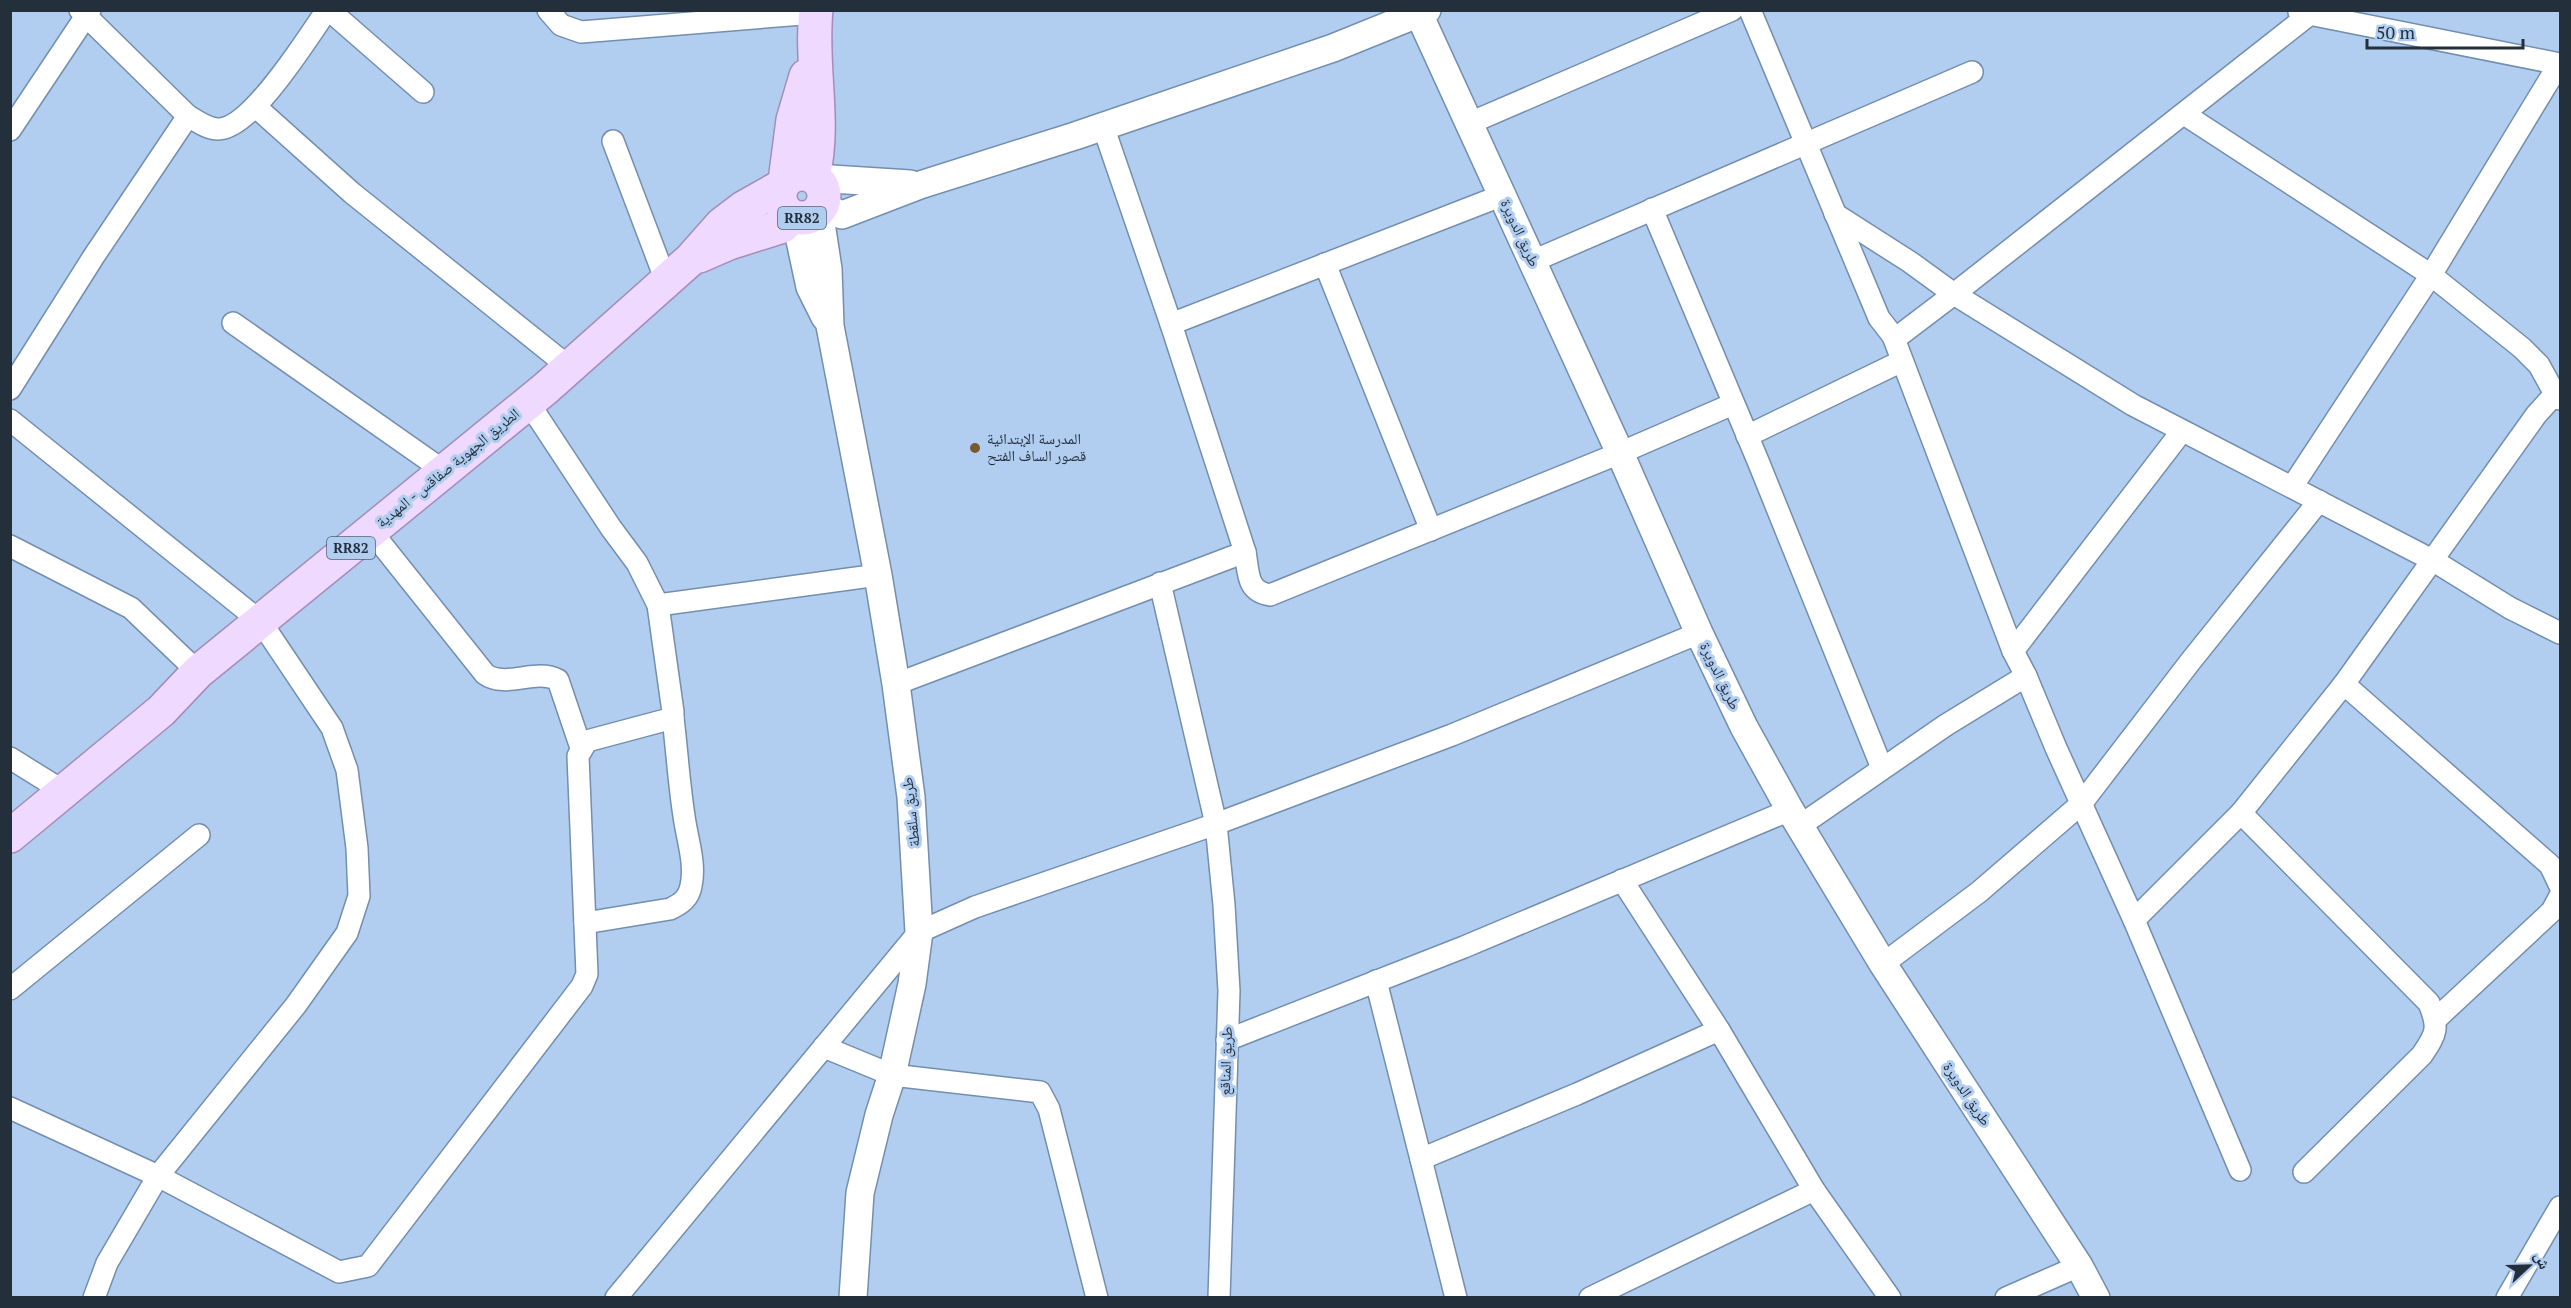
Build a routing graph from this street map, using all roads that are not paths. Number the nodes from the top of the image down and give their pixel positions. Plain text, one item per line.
1 (328, 10) edge
2 (548, 10) edge
3 (1732, 10) edge
4 (1750, 10) edge
5 (85, 12) edge
6 (815, 12) edge
7 (1421, 12) edge
8 (2306, 12) edge
9 (649, 19) edge
10 (2560, 64) edge
11 (1972, 72) dead end
12 (423, 92) dead end
13 (256, 107) junction
14 (2184, 114) junction
15 (188, 116) junction
16 (1470, 123) junction
17 (1103, 126) junction
18 (10, 130) edge
19 (613, 141) dead end
20 (1805, 142) junction
21 (1503, 195) junction
22 (803, 196) junction
23 (1652, 209) junction
24 (1835, 214) junction
25 (1533, 261) junction
26 (1325, 264) junction
27 (2431, 275) junction
28 (666, 281) junction
29 (1954, 294) junction
30 (233, 323) dead end
31 (1171, 324) junction
32 (1893, 336) junction
33 (1902, 361) junction
34 (569, 367) junction
35 (10, 389) edge
36 (2558, 396) edge
37 (528, 402) junction
38 (1733, 404) junction
39 (10, 420) edge
40 (2182, 431) junction
41 (1747, 436) junction
42 (1620, 453) junction
43 (444, 471) junction
44 (2292, 487) junction
45 (2319, 501) junction
46 (1431, 530) junction
47 (370, 531) junction
48 (10, 546) edge
49 (1245, 552) junction
50 (2434, 561) junction
51 (878, 575) junction
52 (1160, 584) junction
53 (658, 605) junction
54 (261, 622) junction
55 (1699, 633) junction
56 (2560, 633) edge
57 (2013, 651) junction
58 (198, 672) junction
59 (2026, 676) junction
60 (896, 684) junction
61 (2344, 684) junction
62 (673, 718) junction
63 (581, 748) junction
64 (10, 758) edge
65 (1882, 768) junction
66 (63, 791) junction
67 (2081, 804) junction
68 (2241, 813) junction
69 (1796, 817) junction
70 (1216, 824) junction
71 (199, 834) dead end
72 (10, 836) edge
73 (1622, 880) junction
74 (2560, 886) edge
75 (2560, 896) edge
76 (2134, 920) junction
77 (585, 923) junction
78 (919, 932) junction
79 (1883, 964) junction
80 (1376, 981) junction
81 (10, 989) edge
82 (2435, 1020) junction
83 (1719, 1030) junction
84 (1227, 1040) junction
85 (824, 1047) junction
86 (892, 1074) junction
87 (10, 1108) edge
88 (1421, 1159) junction
89 (2240, 1170) dead end
90 (2304, 1172) dead end
91 (158, 1176) junction
92 (1814, 1190) junction
93 (2560, 1207) edge
94 (2079, 1266) junction
95 (2049, 1288) edge
96 (94, 1298) edge
97 (616, 1298) edge
98 (853, 1298) edge
99 (1097, 1298) edge
100 (1219, 1298) edge
101 (1456, 1298) edge
102 (1590, 1298) edge
103 (1890, 1298) edge
104 (2006, 1298) edge
105 (2096, 1298) edge
106 (2507, 1298) edge

1 - 12 street
1 - 13 street
2 - 9 street
3 - 16 street
4 - 20 street
5 - 15 street
5 - 18 street
6 - 9 street
6 - 22 main road
7 - 16 street, طريق الدويرة
7 - 17 street
8 - 10 street
8 - 14 street
10 - 27 street
11 - 20 street
13 - 15 street
13 - 34 street
14 - 27 street
14 - 29 street
15 - 35 street
16 - 21 street, طريق الدويرة
17 - 22 street
17 - 31 street
19 - 28 street
20 - 23 street
20 - 24 street
21 - 25 street, طريق الدويرة
21 - 26 street
22 - 28 main road, الطريق الجهوية صفاقس - المهدية / RR82
22 - 51 street, طريق سلقطة
23 - 25 street
23 - 38 street
24 - 29 street
24 - 32 street
25 - 42 street, طريق الدويرة
26 - 31 street
26 - 46 street
27 - 36 street
27 - 44 street
28 - 34 main road, الطريق الجهوية صفاقس - المهدية / RR82
29 - 32 street
29 - 40 street
30 - 43 street
31 - 49 street
32 - 33 street
33 - 41 street
33 - 57 street
34 - 37 main road, الطريق الجهوية صفاقس - المهدية / RR82
36 - 50 street
37 - 43 main road, الطريق الجهوية صفاقس - المهدية / RR82
37 - 53 street
38 - 41 street
38 - 42 street
39 - 54 street
40 - 44 street
40 - 57 street
41 - 65 street
42 - 46 street
42 - 55 street, طريق الدويرة
43 - 47 main road, الطريق الجهوية صفاقس - المهدية / RR82
44 - 45 street
45 - 50 street
45 - 67 street
46 - 49 street
47 - 54 main road, الطريق الجهوية صفاقس - المهدية / RR82
47 - 63 street
48 - 58 street
49 - 52 street
50 - 56 street
50 - 61 street
51 - 53 street
51 - 60 street, طريق سلقطة
52 - 60 street
52 - 70 street, طريق المناقع
53 - 62 street
54 - 58 main road, الطريق الجهوية صفاقس - المهدية / RR82
54 - 91 street
55 - 69 street, طريق الدويرة
55 - 70 street
57 - 59 street
58 - 66 main road, الطريق الجهوية صفاقس - المهدية / RR82
59 - 65 street
59 - 67 street
60 - 78 street, طريق سلقطة
61 - 68 street
61 - 74 street
62 - 63 street
62 - 77 street
63 - 77 street
64 - 66 street
65 - 69 street
66 - 72 main road, الطريق الجهوية صفاقس - المهدية / RR82
67 - 76 street
67 - 79 street
68 - 76 street
68 - 82 street
69 - 73 street
69 - 79 street, طريق الدويرة
70 - 78 street
70 - 84 street, طريق المناقع
71 - 81 street
73 - 80 street
73 - 83 street
75 - 82 street
76 - 89 street
77 - 91 street
78 - 85 street
78 - 86 street, طريق سلقطة
79 - 94 street, طريق الدويرة
80 - 84 street
80 - 88 street
82 - 90 street
83 - 88 street
83 - 92 street
84 - 100 street, طريق المناقع
85 - 86 street
85 - 97 street
86 - 98 street, طريق سلقطة
86 - 99 street
87 - 91 street
88 - 101 street
91 - 96 street
92 - 102 street
92 - 103 street
93 - 106 street
94 - 95 street
94 - 105 street, طريق الدويرة
95 - 104 street

